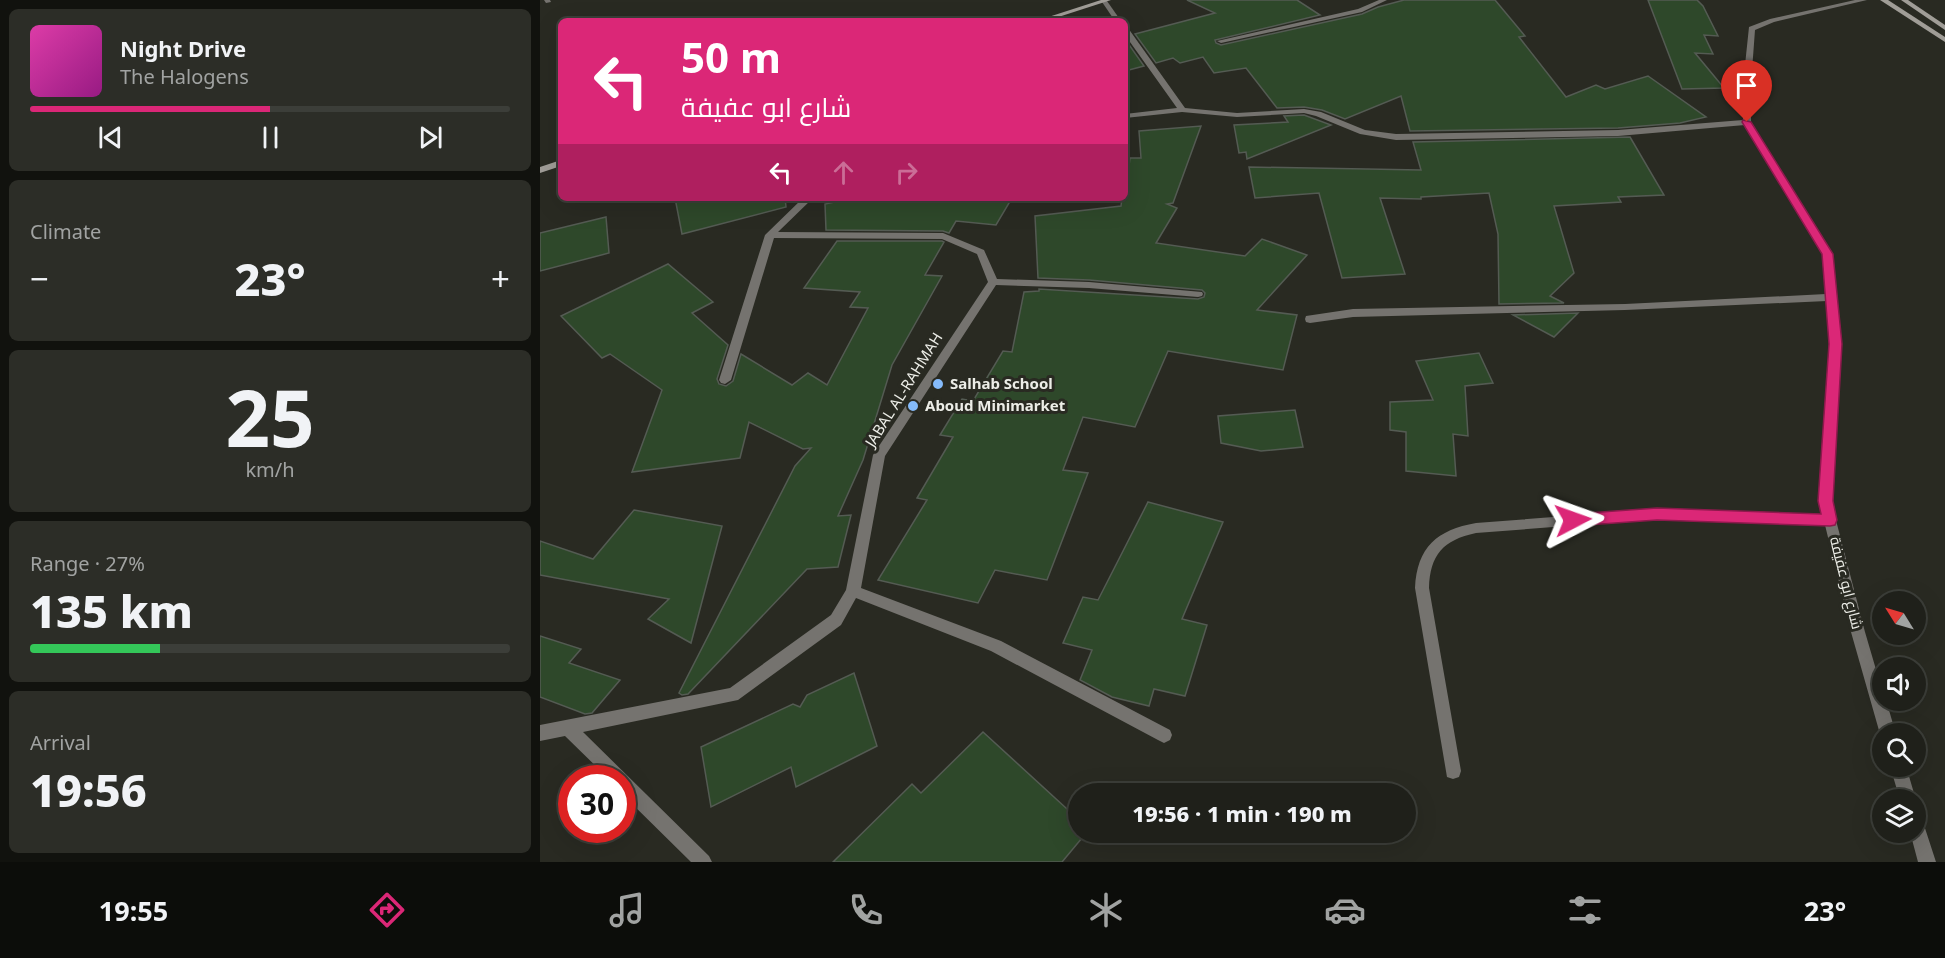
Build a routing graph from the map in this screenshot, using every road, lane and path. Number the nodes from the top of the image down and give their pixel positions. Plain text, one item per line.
1 (1384, 0) edge
2 (1864, 0) edge
3 (1883, 0) edge
4 (1904, 0) edge
5 (1107, 1) edge
6 (1049, 18) edge
7 (1116, 18) edge
8 (1945, 28) edge
9 (1128, 34) edge
10 (1945, 40) edge
11 (1221, 41) dead end
12 (1182, 110) junction
13 (1128, 116) edge
14 (1747, 122) junction
15 (558, 164) edge
16 (540, 170) edge
17 (805, 201) edge
18 (770, 235) junction
19 (993, 282) junction
20 (1198, 294) dead end
21 (1832, 297) junction
22 (1310, 319) dead end
23 (725, 380) dead end
24 (1830, 520) junction
25 (853, 591) junction
26 (1885, 723) edge
27 (569, 729) junction
28 (540, 733) edge
29 (1164, 735) dead end
30 (606, 765) edge
31 (1453, 771) dead end
32 (636, 796) edge
33 (1921, 843) edge
34 (703, 862) edge
35 (1926, 862) edge

1 - 11 street
2 - 14 street
3 - 10 main road
4 - 8 main road
5 - 6 main road
5 - 7 street
9 - 12 street
12 - 13 street
12 - 14 street
14 - 21 street, شارع ابو عفيفة
15 - 16 main road
17 - 18 street
18 - 19 street
18 - 23 street
19 - 20 street
19 - 25 street, JABAL AL-RAHMAH
21 - 22 street
21 - 24 street, شارع ابو عفيفة
24 - 26 street, شارع ابو عفيفة
24 - 31 street
25 - 27 street, JABAL AL-RAHMAH
25 - 29 street
27 - 28 street, JABAL AL-RAHMAH
27 - 30 street
32 - 34 street
33 - 35 street

